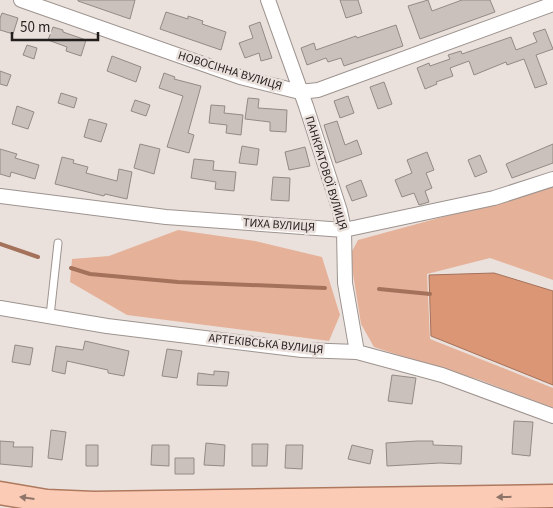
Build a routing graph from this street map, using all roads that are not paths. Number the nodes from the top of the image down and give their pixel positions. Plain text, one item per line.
1 (21, 0) edge
2 (268, 0) edge
3 (553, 4) edge
4 (300, 92) junction
5 (553, 179) edge
6 (0, 196) edge
7 (344, 230) junction
8 (58, 243) dead end
9 (0, 308) edge
10 (50, 316) junction
11 (357, 352) junction
12 (553, 416) edge
13 (0, 493) edge
14 (553, 496) edge

1 - 4 street, НОВОСІННА ВУЛИЦЯ
2 - 4 street, ПАНКРАТОВОЇ ВУЛИЦЯ
3 - 4 street, НОВОСІННА ВУЛИЦЯ
4 - 7 street, ПАНКРАТОВОЇ ВУЛИЦЯ
5 - 7 street, ТИХА ВУЛИЦЯ
6 - 7 street, ТИХА ВУЛИЦЯ
7 - 11 street, ПАНКРАТОВОЇ ВУЛИЦЯ
8 - 10 lane
9 - 10 street, АРТЕКІВСЬКА ВУЛИЦЯ
10 - 11 street, АРТЕКІВСЬКА ВУЛИЦЯ
11 - 12 street, АРТЕКІВСЬКА ВУЛИЦЯ
14 -> 13 main road

